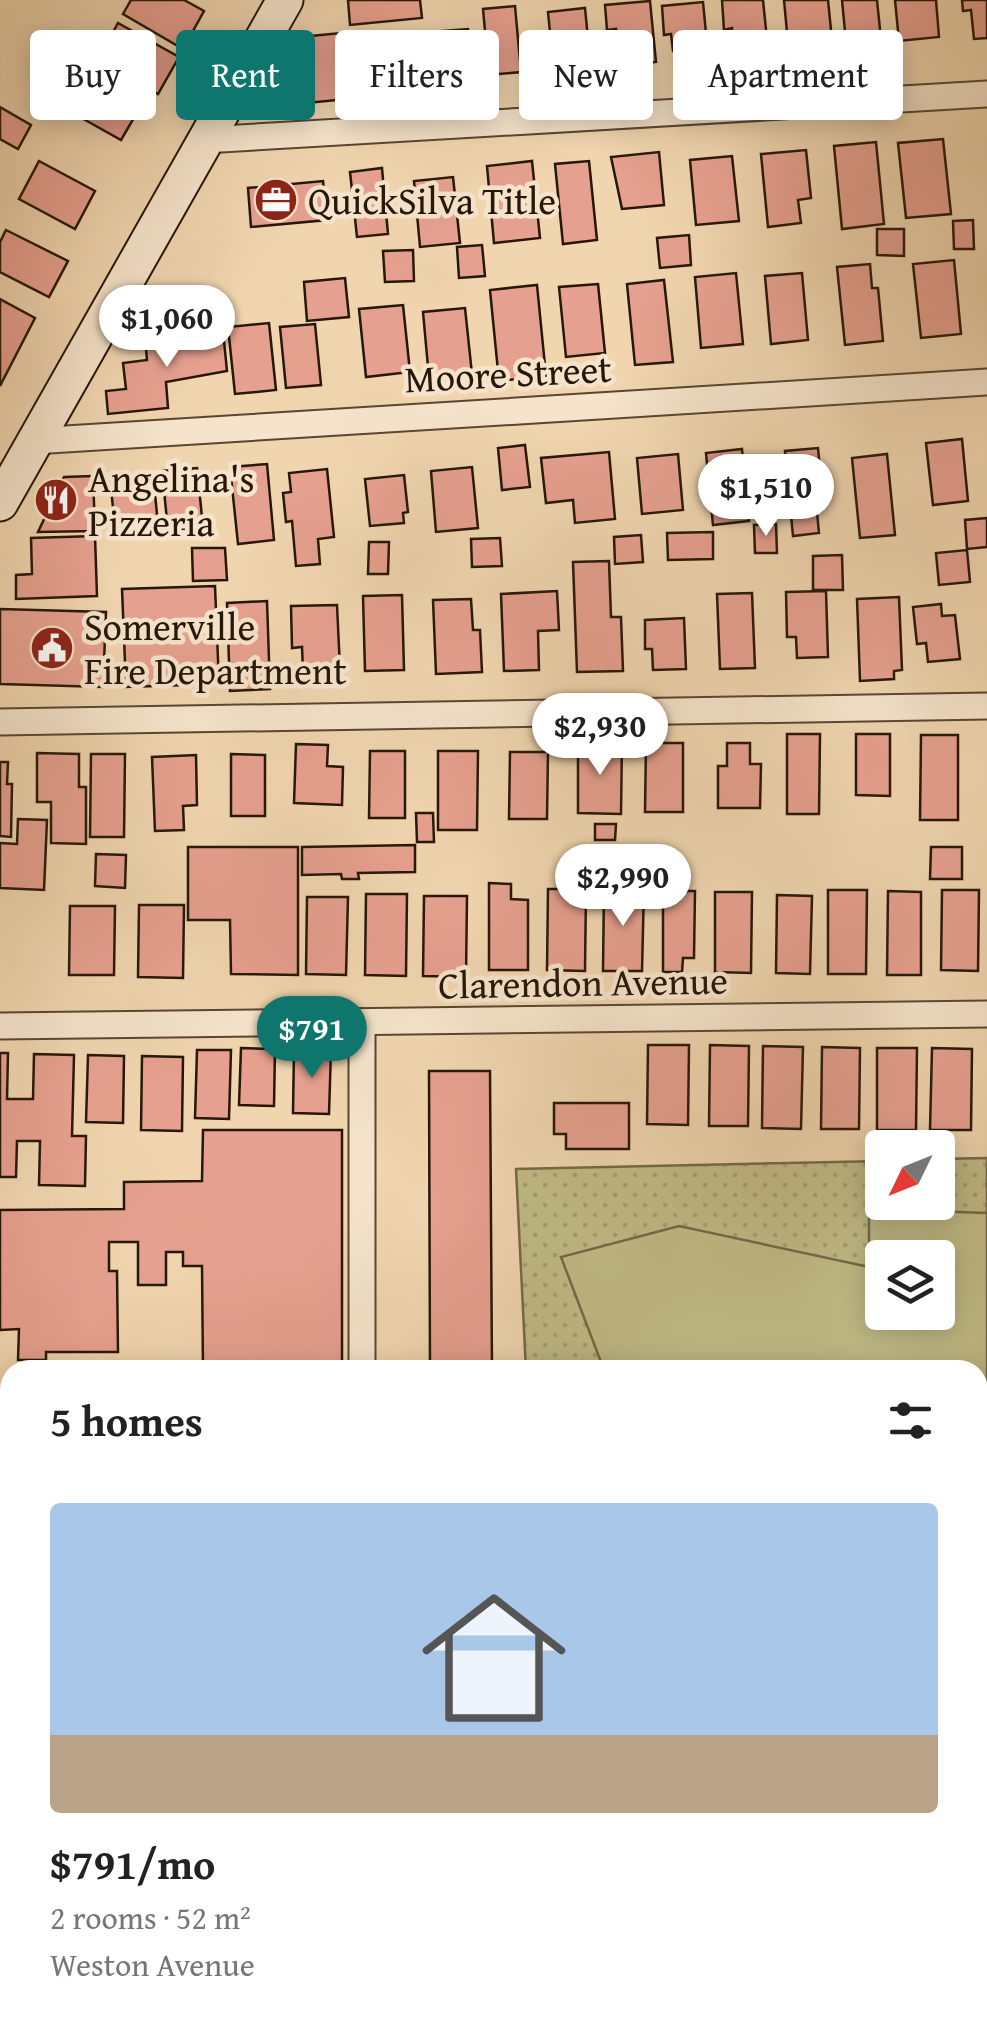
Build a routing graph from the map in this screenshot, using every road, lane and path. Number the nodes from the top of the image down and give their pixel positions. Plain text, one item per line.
1 (285, 0) edge
2 (987, 94) edge
3 (204, 140) junction
4 (987, 382) edge
5 (33, 441) junction
6 (0, 502) edge
7 (987, 706) edge
8 (0, 722) edge
9 (987, 1014) edge
10 (362, 1022) junction
11 (0, 1026) edge
12 (362, 1360) edge

1 - 3 main road
2 - 3 street
3 - 5 main road
4 - 5 street, Moore Street
5 - 6 main road
7 - 8 street
9 - 10 street, Clarendon Avenue
10 - 11 street, Clarendon Avenue
10 - 12 street

